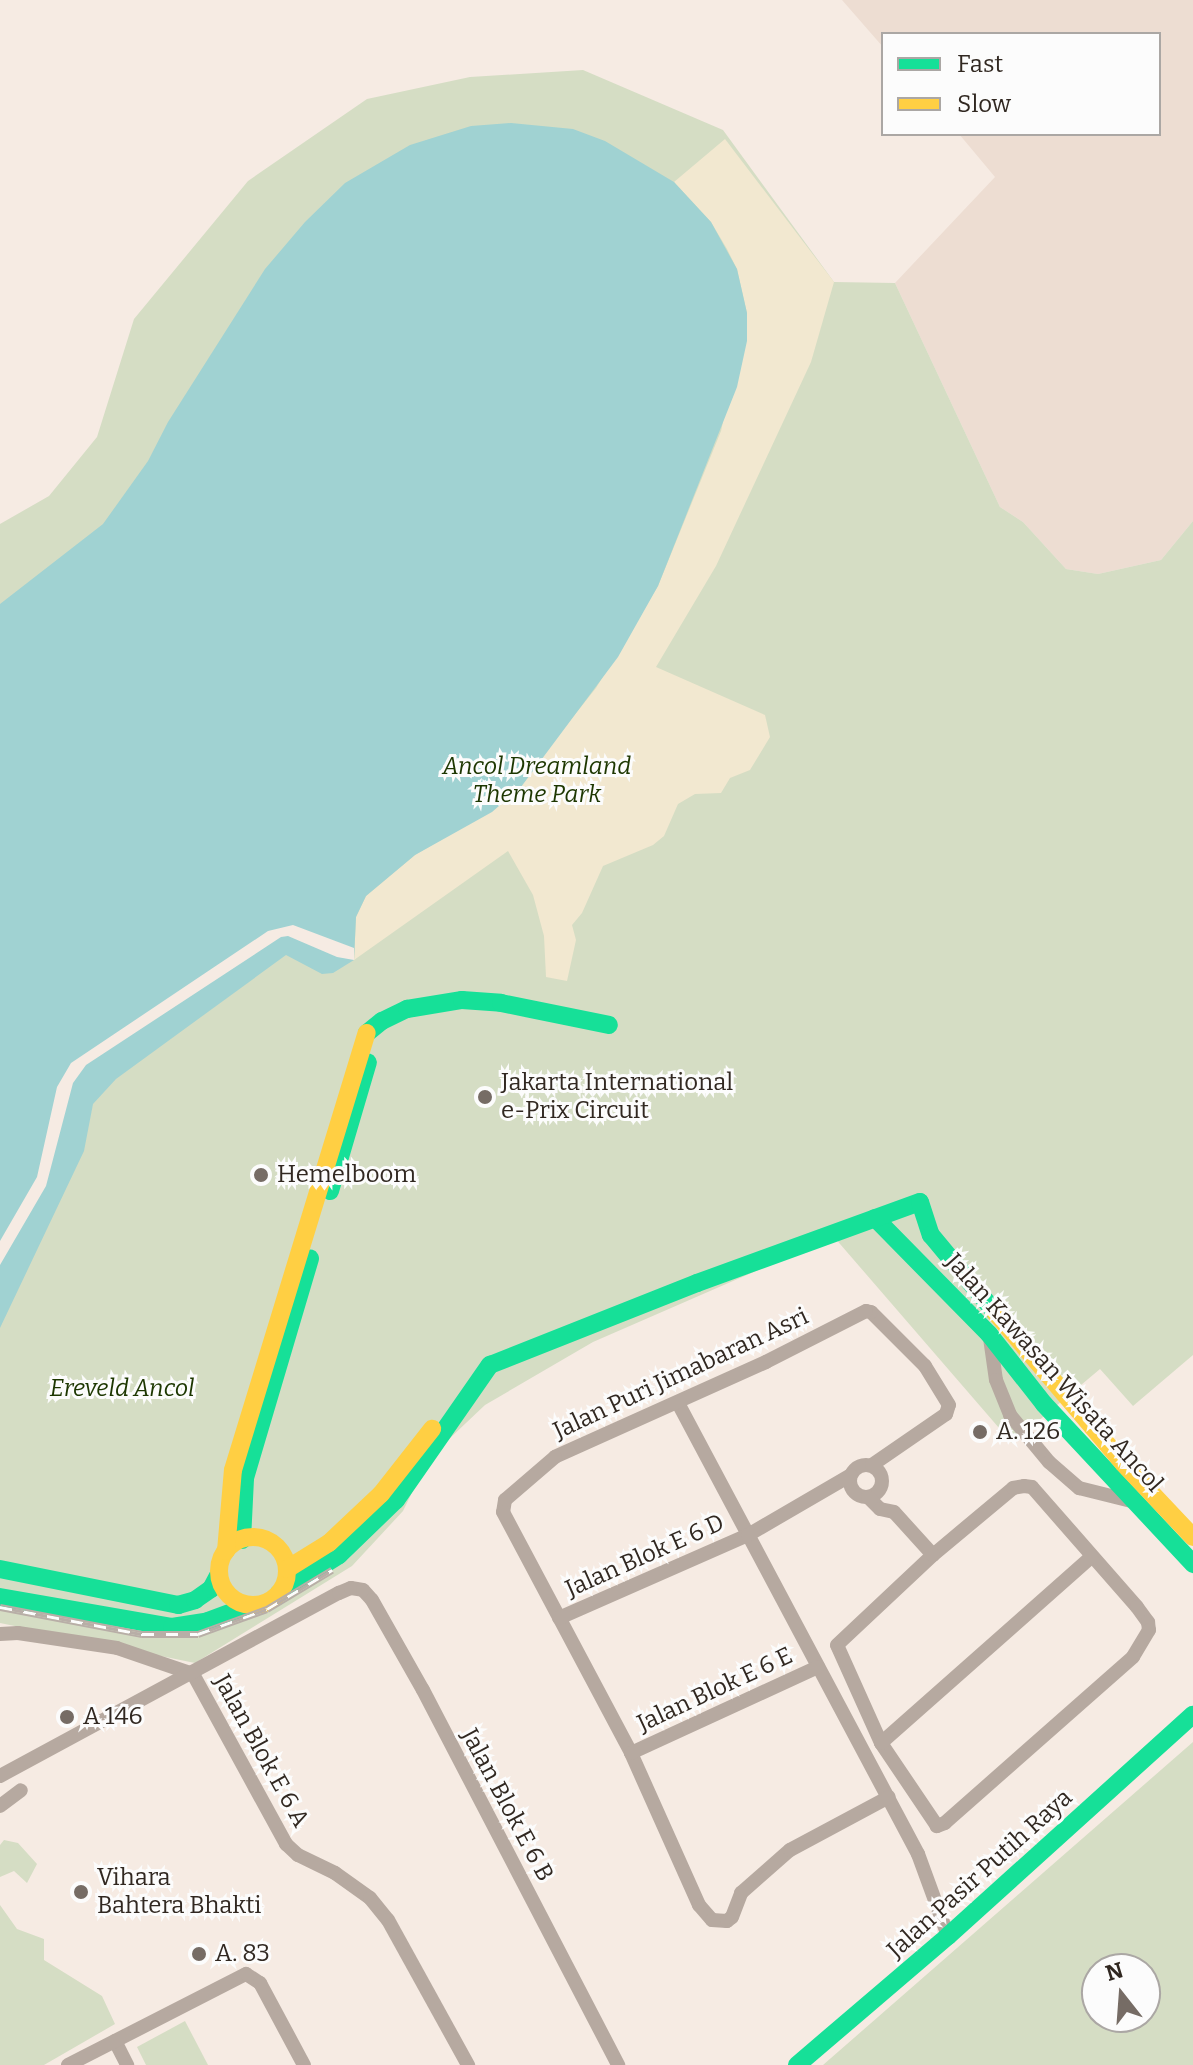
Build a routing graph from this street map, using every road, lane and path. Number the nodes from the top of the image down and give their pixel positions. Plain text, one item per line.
1 (875, 1218) junction
2 (957, 1267) junction
3 (938, 1281) junction
4 (989, 1334) junction
5 (471, 1390) junction
6 (678, 1403) junction
7 (872, 1465) junction
8 (851, 1475) junction
9 (882, 1487) junction
10 (868, 1497) junction
11 (1139, 1503) junction
12 (894, 1512) junction
13 (748, 1535) junction
14 (1193, 1537) edge
15 (242, 1540) junction
16 (226, 1551) junction
17 (933, 1555) junction
18 (1091, 1557) junction
19 (1193, 1564) edge
20 (0, 1569) edge
21 (287, 1569) junction
22 (219, 1574) junction
23 (279, 1593) junction
24 (0, 1597) edge
25 (251, 1605) junction
26 (559, 1618) junction
27 (0, 1634) edge
28 (818, 1667) junction
29 (193, 1674) junction
30 (1193, 1715) edge
31 (881, 1743) junction
32 (631, 1753) junction
33 (0, 1776) edge
34 (21, 1790) dead end
35 (889, 1797) junction
36 (0, 1806) edge
37 (948, 1936) junction
38 (115, 2041) junction
39 (68, 2065) edge
40 (127, 2065) edge
41 (304, 2065) edge
42 (468, 2065) edge
43 (618, 2065) edge
44 (797, 2065) edge

1 - 2 street, Jalan Kawasan Wisata Ancol
1 - 3 street, Jalan Kawasan Wisata Ancol
1 - 5 street
2 - 3 street
2 - 14 street, Jalan Kawasan Wisata Ancol
3 - 4 street, Jalan Kawasan Wisata Ancol
4 - 11 street, Jalan Kawasan Wisata Ancol
4 - 11 street
5 - 21 street
5 - 23 street
6 - 7 street, Jalan Puri Jimabaran Asri
6 - 13 street
6 - 26 street, Jalan Puri Jimabaran Asri
7 - 8 street
7 - 9 street
8 - 10 street
8 - 13 street, Jalan Blok E 6 D
9 - 10 street
9 - 12 street
10 - 12 street
11 - 19 street, Jalan Kawasan Wisata Ancol
12 - 17 street
13 - 26 street, Jalan Blok E 6 D
13 - 28 street
15 - 16 street
15 - 16 street
15 - 21 street
16 - 22 street
17 - 18 street
17 - 31 street
18 - 31 street
18 - 31 street
20 - 22 street
21 - 23 street
22 - 25 street
23 - 25 street
24 - 25 street
26 - 32 street, Jalan Puri Jimabaran Asri
27 - 29 street
28 - 32 street, Jalan Blok E 6 E
28 - 35 street
29 - 33 street
29 - 42 street, Jalan Blok E 6 A
29 - 43 street, Jalan Blok E 6 B
30 - 37 street, Jalan Pasir Putih Raya
32 - 35 street, Jalan Puri Jimabaran Asri
34 - 36 street
35 - 37 street
37 - 44 street, Jalan Pasir Putih Raya
38 - 39 street
38 - 40 street
38 - 41 street

